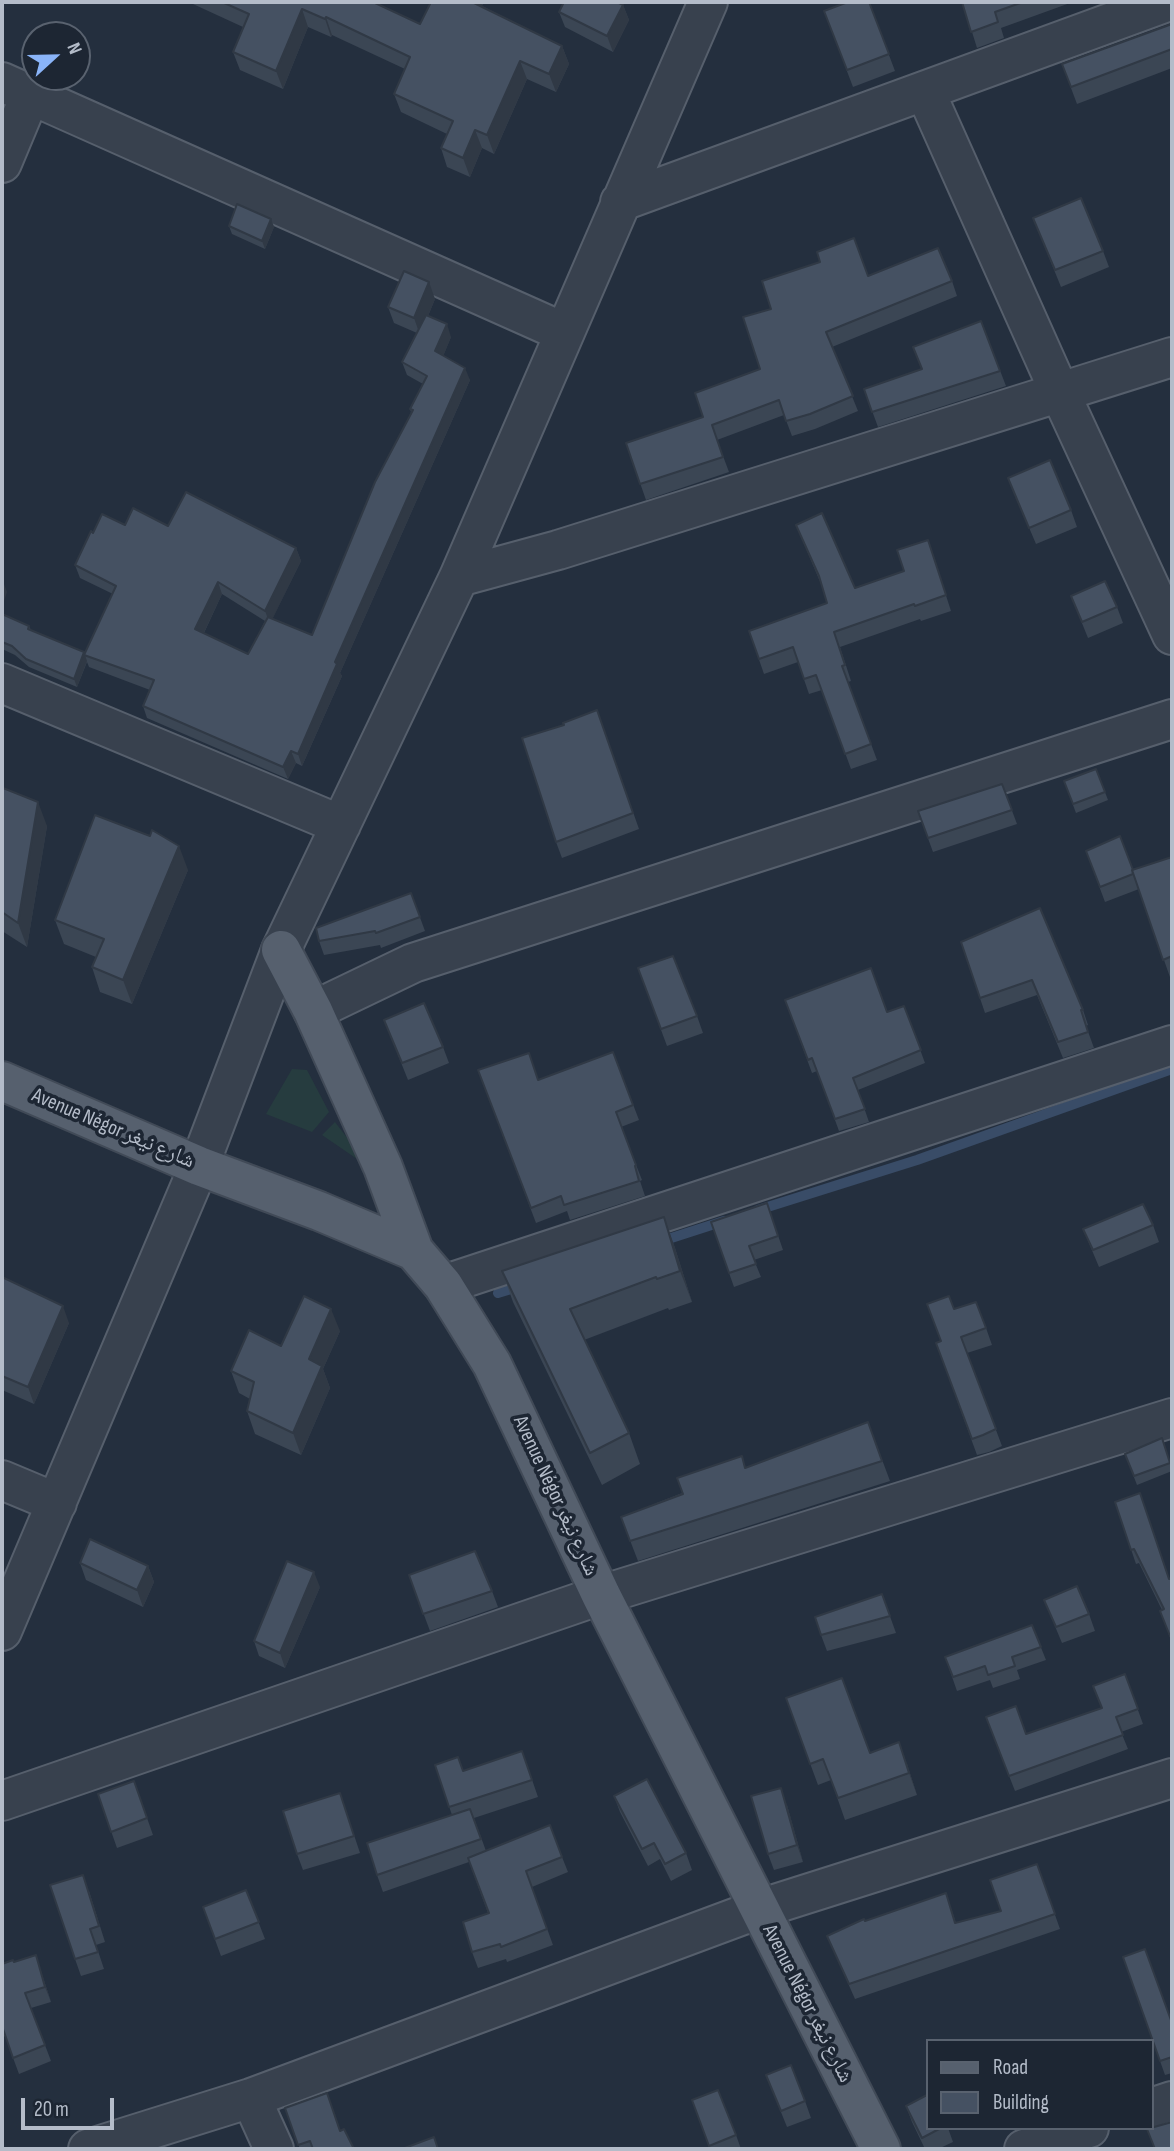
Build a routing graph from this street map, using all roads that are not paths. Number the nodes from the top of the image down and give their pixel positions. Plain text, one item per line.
1 (1167, 2) edge
2 (697, 5) edge
3 (16, 89) edge
4 (925, 90) junction
5 (2, 163) edge
6 (620, 202) junction
7 (563, 332) junction
8 (1172, 357) edge
9 (1059, 393) junction
10 (459, 577) junction
11 (1172, 635) edge
12 (2, 682) edge
13 (1172, 719) edge
14 (341, 825) junction
15 (281, 950) junction
16 (313, 1011) junction
17 (1172, 1045) edge
18 (2, 1081) edge
19 (199, 1166) junction
20 (414, 1251) junction
21 (443, 1285) junction
22 (1172, 1418) edge
23 (2, 1480) edge
24 (57, 1503) junction
25 (601, 1595) junction
26 (2, 1631) edge
27 (1172, 1778) edge
28 (2, 1801) edge
29 (759, 1909) junction
30 (251, 2098) junction
31 (1172, 2101) edge
32 (1153, 2107) edge
33 (1083, 2130) edge
34 (88, 2149) edge
35 (274, 2149) edge
36 (880, 2149) edge
37 (1024, 2149) edge

1 - 4 street
2 - 6 street
3 - 5 street
3 - 7 street
4 - 6 street
4 - 9 street
6 - 7 street
7 - 10 street
8 - 9 street
9 - 10 street
9 - 11 street
10 - 14 street
12 - 14 street
13 - 16 street
14 - 15 street
15 - 16 main road
15 - 19 street
16 - 20 main road
17 - 21 street
18 - 19 main road, Avenue Négor شارع نيغر
19 - 20 main road, Avenue Négor شارع نيغر
19 - 24 street
20 - 21 main road, Avenue Négor شارع نيغر
21 - 25 main road, Avenue Négor شارع نيغر
22 - 25 street
23 - 24 street
24 - 26 street
25 - 28 street
25 - 29 main road, Avenue Négor شارع نيغر
27 - 29 street
29 - 30 street
29 - 36 main road, Avenue Négor شارع نيغر
30 - 34 street
30 - 35 street
31 - 32 street
33 - 37 street

